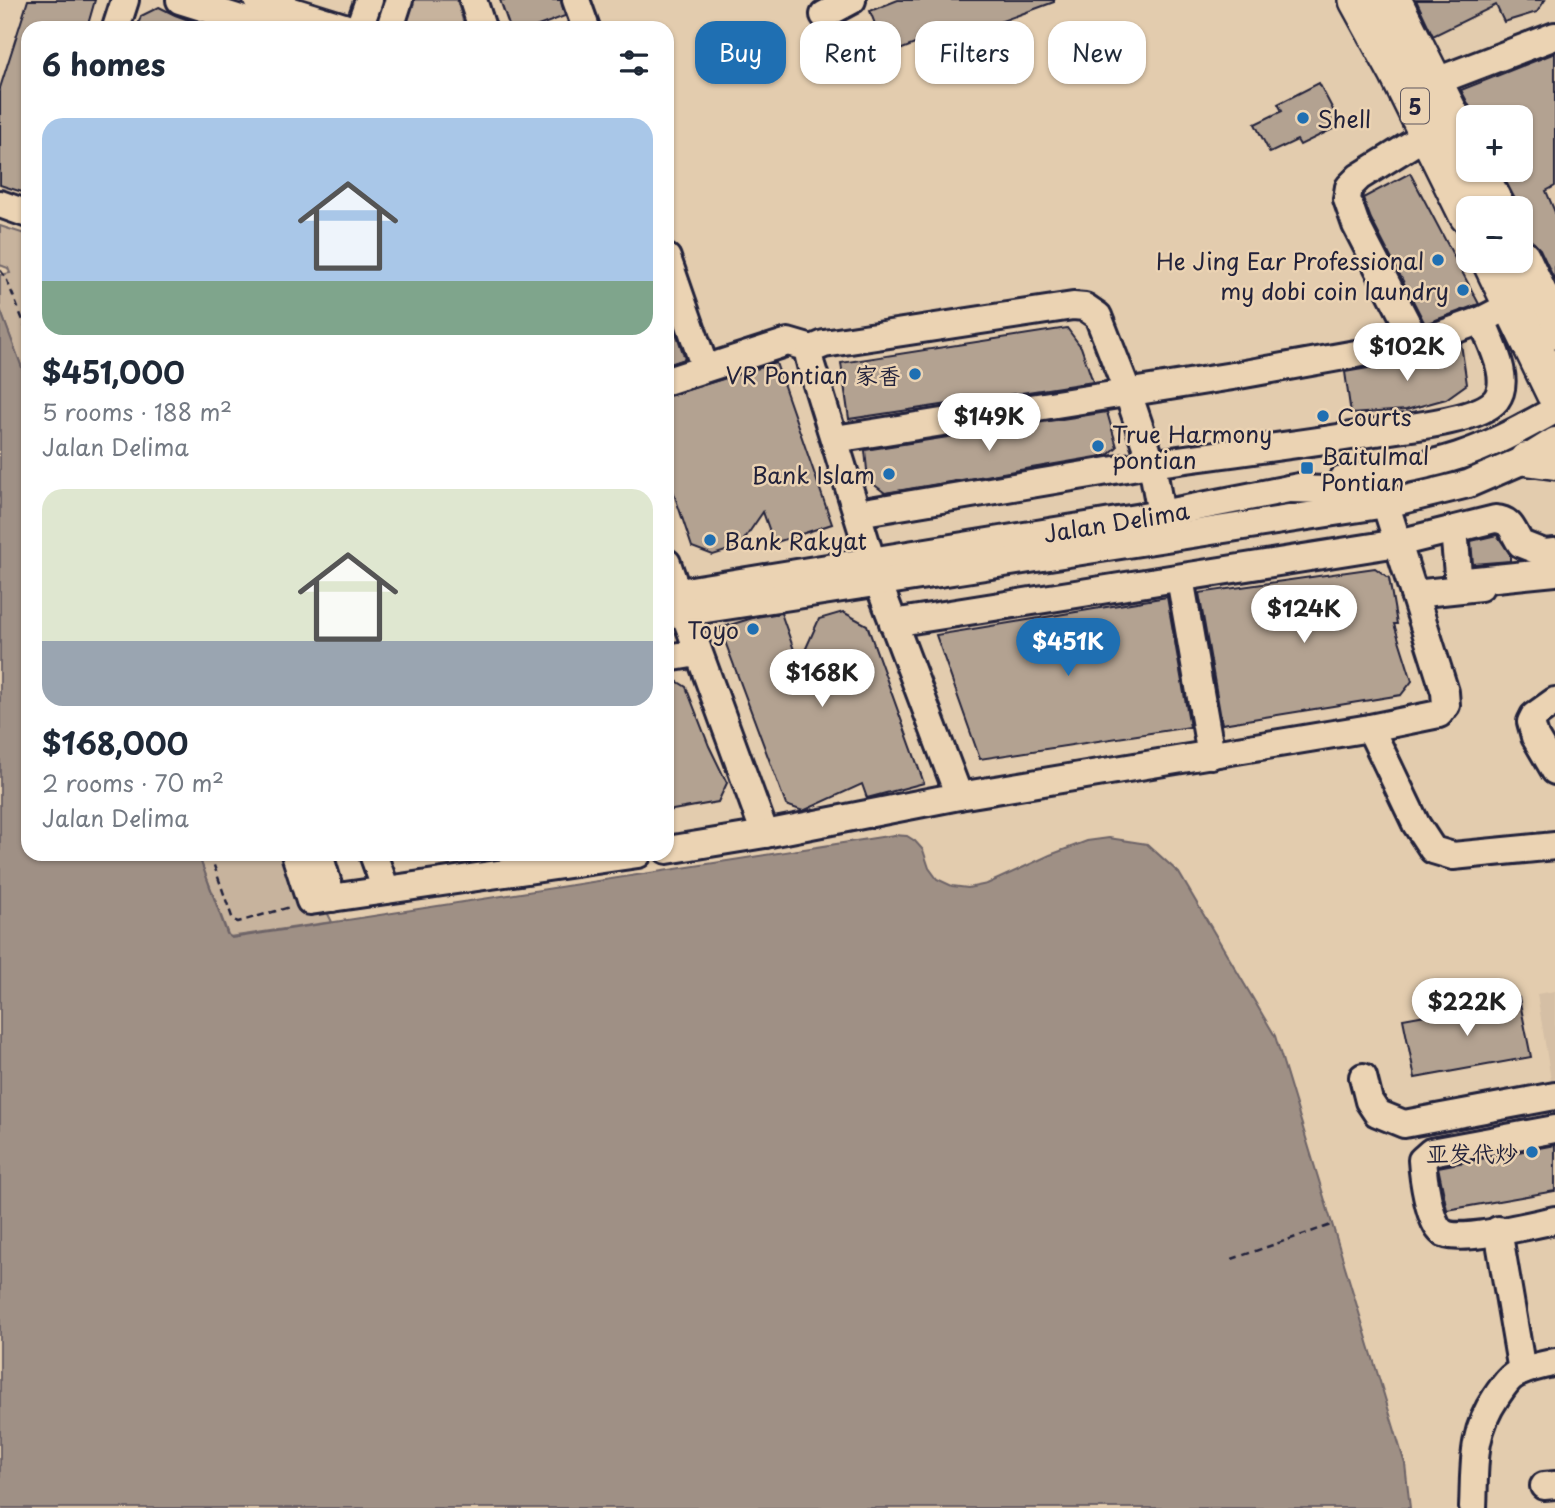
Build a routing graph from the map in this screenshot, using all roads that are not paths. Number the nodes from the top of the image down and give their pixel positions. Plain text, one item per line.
1 (125, 0) edge
2 (180, 0) edge
3 (257, 0) edge
4 (369, 0) edge
5 (399, 0) edge
6 (473, 0) edge
7 (852, 0) edge
8 (1358, 0) edge
9 (1392, 0) edge
10 (824, 15) dead end
11 (118, 21) edge
12 (248, 21) edge
13 (324, 21) edge
14 (362, 21) edge
15 (392, 21) edge
16 (480, 21) edge
17 (1555, 36) edge
18 (1434, 82) junction
19 (1456, 127) edge
20 (1428, 134) junction
21 (1459, 196) edge
22 (0, 204) edge
23 (21, 212) edge
24 (1492, 273) edge
25 (1528, 273) edge
26 (674, 278) edge
27 (1497, 312) junction
28 (1555, 330) edge
29 (1418, 343) junction
30 (812, 349) junction
31 (705, 368) junction
32 (674, 379) edge
33 (1548, 379) edge
34 (1128, 393) junction
35 (1555, 410) edge
36 (1520, 429) junction
37 (835, 439) junction
38 (1555, 441) edge
39 (1540, 461) edge
40 (1152, 464) junction
41 (1289, 489) junction
42 (1386, 504) junction
43 (858, 513) junction
44 (1161, 514) junction
45 (1447, 532) junction
46 (1398, 543) junction
47 (1555, 552) edge
48 (875, 572) junction
49 (1555, 572) edge
50 (1180, 578) junction
51 (1555, 580) edge
52 (1447, 590) junction
53 (1414, 594) junction
54 (674, 603) edge
55 (674, 605) edge
56 (893, 623) junction
57 (698, 653) junction
58 (674, 657) edge
59 (1555, 701) edge
60 (1370, 728) junction
61 (1211, 755) junction
62 (1555, 771) edge
63 (958, 796) junction
64 (765, 834) junction
65 (1555, 846) edge
66 (674, 848) edge
67 (299, 861) edge
68 (319, 861) edge
69 (376, 861) edge
70 (546, 861) edge
71 (386, 890) junction
72 (321, 900) junction
73 (1363, 1077) dead end
74 (1555, 1096) edge
75 (1555, 1129) edge
76 (1555, 1220) edge
77 (1498, 1230) junction
78 (1555, 1362) edge
79 (1522, 1371) junction
80 (1473, 1508) edge

1 - 11 street
2 - 12 street
3 - 13 street
4 - 14 street
5 - 15 street
6 - 16 street
7 - 10 street
8 - 20 highway, 5
9 - 18 highway, 5
17 - 18 street
18 - 19 highway, 5
20 - 21 highway, 5
20 - 29 street
22 - 23 street
24 - 27 highway
25 - 28 highway
26 - 31 street
27 - 29 street
27 - 33 highway
27 - 40 street
29 - 34 street
30 - 31 street
30 - 34 street
30 - 37 street
31 - 32 street
33 - 36 street
34 - 37 street
34 - 40 street
35 - 36 street, Jalan Delima
36 - 41 street, Jalan Delima
37 - 43 street
38 - 39 street, Jalan Delima
39 - 42 street, Jalan Delima
40 - 43 street
40 - 44 street
41 - 42 street
41 - 44 street, Jalan Delima
42 - 46 street
42 - 48 street, Jalan Delima
43 - 48 street
44 - 48 street, Jalan Delima
45 - 46 street
45 - 47 street
45 - 49 street
45 - 52 street
46 - 50 street
46 - 53 street
48 - 54 street, Jalan Delima
48 - 56 street
50 - 56 street
50 - 61 street
51 - 52 street
52 - 53 street
53 - 60 street
55 - 57 street
56 - 63 street
57 - 58 street
57 - 64 street
59 - 62 street
60 - 61 street
60 - 65 street
61 - 63 street
63 - 64 street
64 - 66 street
67 - 72 street
68 - 72 street
69 - 71 street
70 - 71 street
71 - 72 street
73 - 74 street
75 - 77 street
76 - 77 street
77 - 79 street
78 - 79 street
79 - 80 street

